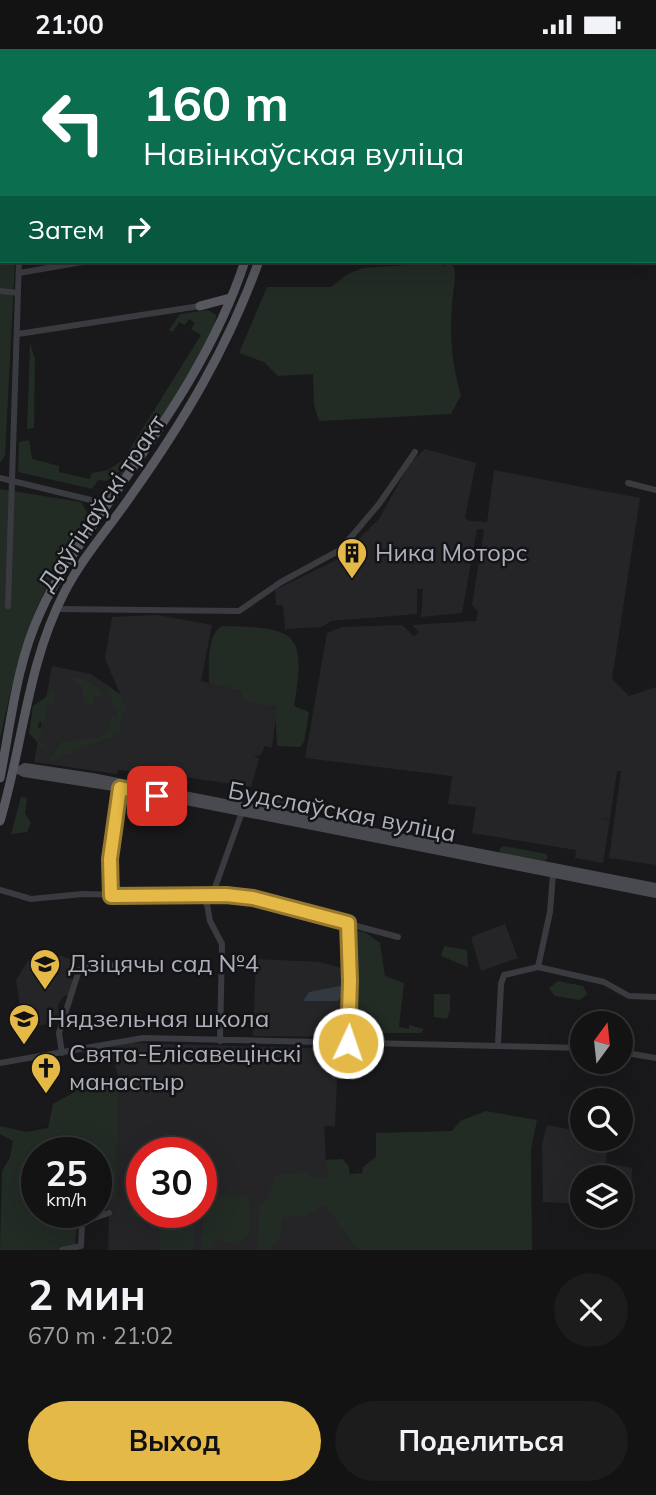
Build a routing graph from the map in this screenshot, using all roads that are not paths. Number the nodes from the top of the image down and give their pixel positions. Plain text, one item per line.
1 (19, 263) edge
2 (74, 263) edge
3 (244, 263) edge
4 (258, 263) edge
5 (19, 273) junction
6 (0, 291) edge
7 (18, 293) junction
8 (233, 293) junction
9 (200, 306) junction
10 (219, 325) junction
11 (18, 334) junction
12 (415, 452) dead end
13 (0, 478) edge
14 (13, 481) junction
15 (628, 484) dead end
16 (656, 490) edge
17 (107, 506) junction
18 (118, 514) junction
19 (8, 606) dead end
20 (56, 609) junction
21 (16, 689) junction
22 (29, 692) junction
23 (2, 761) edge
24 (17, 769) junction
25 (0, 778) edge
26 (120, 788) junction
27 (242, 812) junction
28 (0, 821) edge
29 (553, 874) junction
30 (217, 887) junction
31 (656, 887) edge
32 (0, 890) edge
33 (656, 894) edge
34 (212, 895) junction
35 (226, 895) junction
36 (111, 896) junction
37 (199, 896) junction
38 (207, 904) junction
39 (348, 923) junction
40 (398, 937) dead end
41 (147, 965) dead end
42 (538, 967) junction
43 (656, 997) edge
44 (220, 1041) junction
45 (348, 1043) junction
46 (498, 1044) junction
47 (570, 1047) edge
48 (62, 1052) junction
49 (634, 1054) edge
50 (656, 1058) edge
51 (0, 1063) edge
52 (82, 1228) edge
53 (62, 1250) edge

1 - 5 street, Даўгінаўскі тракт
2 - 5 street
3 - 8 main road, Даўгінаўскі тракт
4 - 18 main road, Даўгінаўскі тракт
5 - 7 street, Даўгінаўскі тракт
6 - 7 street
7 - 11 street, Даўгінаўскі тракт
8 - 9 main road
8 - 10 main road, Даўгінаўскі тракт
9 - 10 main road
9 - 11 street
10 - 17 main road, Даўгінаўскі тракт
11 - 14 street, Даўгінаўскі тракт
12 - 20 street
13 - 14 street
14 - 17 street
14 - 19 street, Даўгінаўскі тракт
15 - 16 street
17 - 18 main road
17 - 21 main road, Даўгінаўскі тракт
18 - 20 main road, Даўгінаўскі тракт
20 - 22 main road, Даўгінаўскі тракт
21 - 22 main road
21 - 23 main road, Даўгінаўскі тракт
22 - 24 main road, Даўгінаўскі тракт
23 - 24 main road
23 - 25 main road, Даўгінаўскі тракт
24 - 26 main road, Будслаўская вуліца
24 - 28 main road, Даўгінаўскі тракт
24 - 31 main road, Будслаўская вуліца
26 - 27 main road, Будслаўская вуліца
26 - 36 street
27 - 29 main road, Будслаўская вуліца
27 - 30 street
29 - 33 main road, Будслаўская вуліца
29 - 42 street
30 - 34 street
30 - 35 street
32 - 36 street
34 - 35 street
34 - 37 street
34 - 38 street
35 - 39 street
36 - 37 street
37 - 38 street
38 - 44 street
39 - 40 street
39 - 45 street
41 - 48 street
42 - 43 street
42 - 46 street
44 - 45 street
44 - 48 street
45 - 46 street
46 - 47 street
48 - 51 street
49 - 50 street
52 - 53 street

